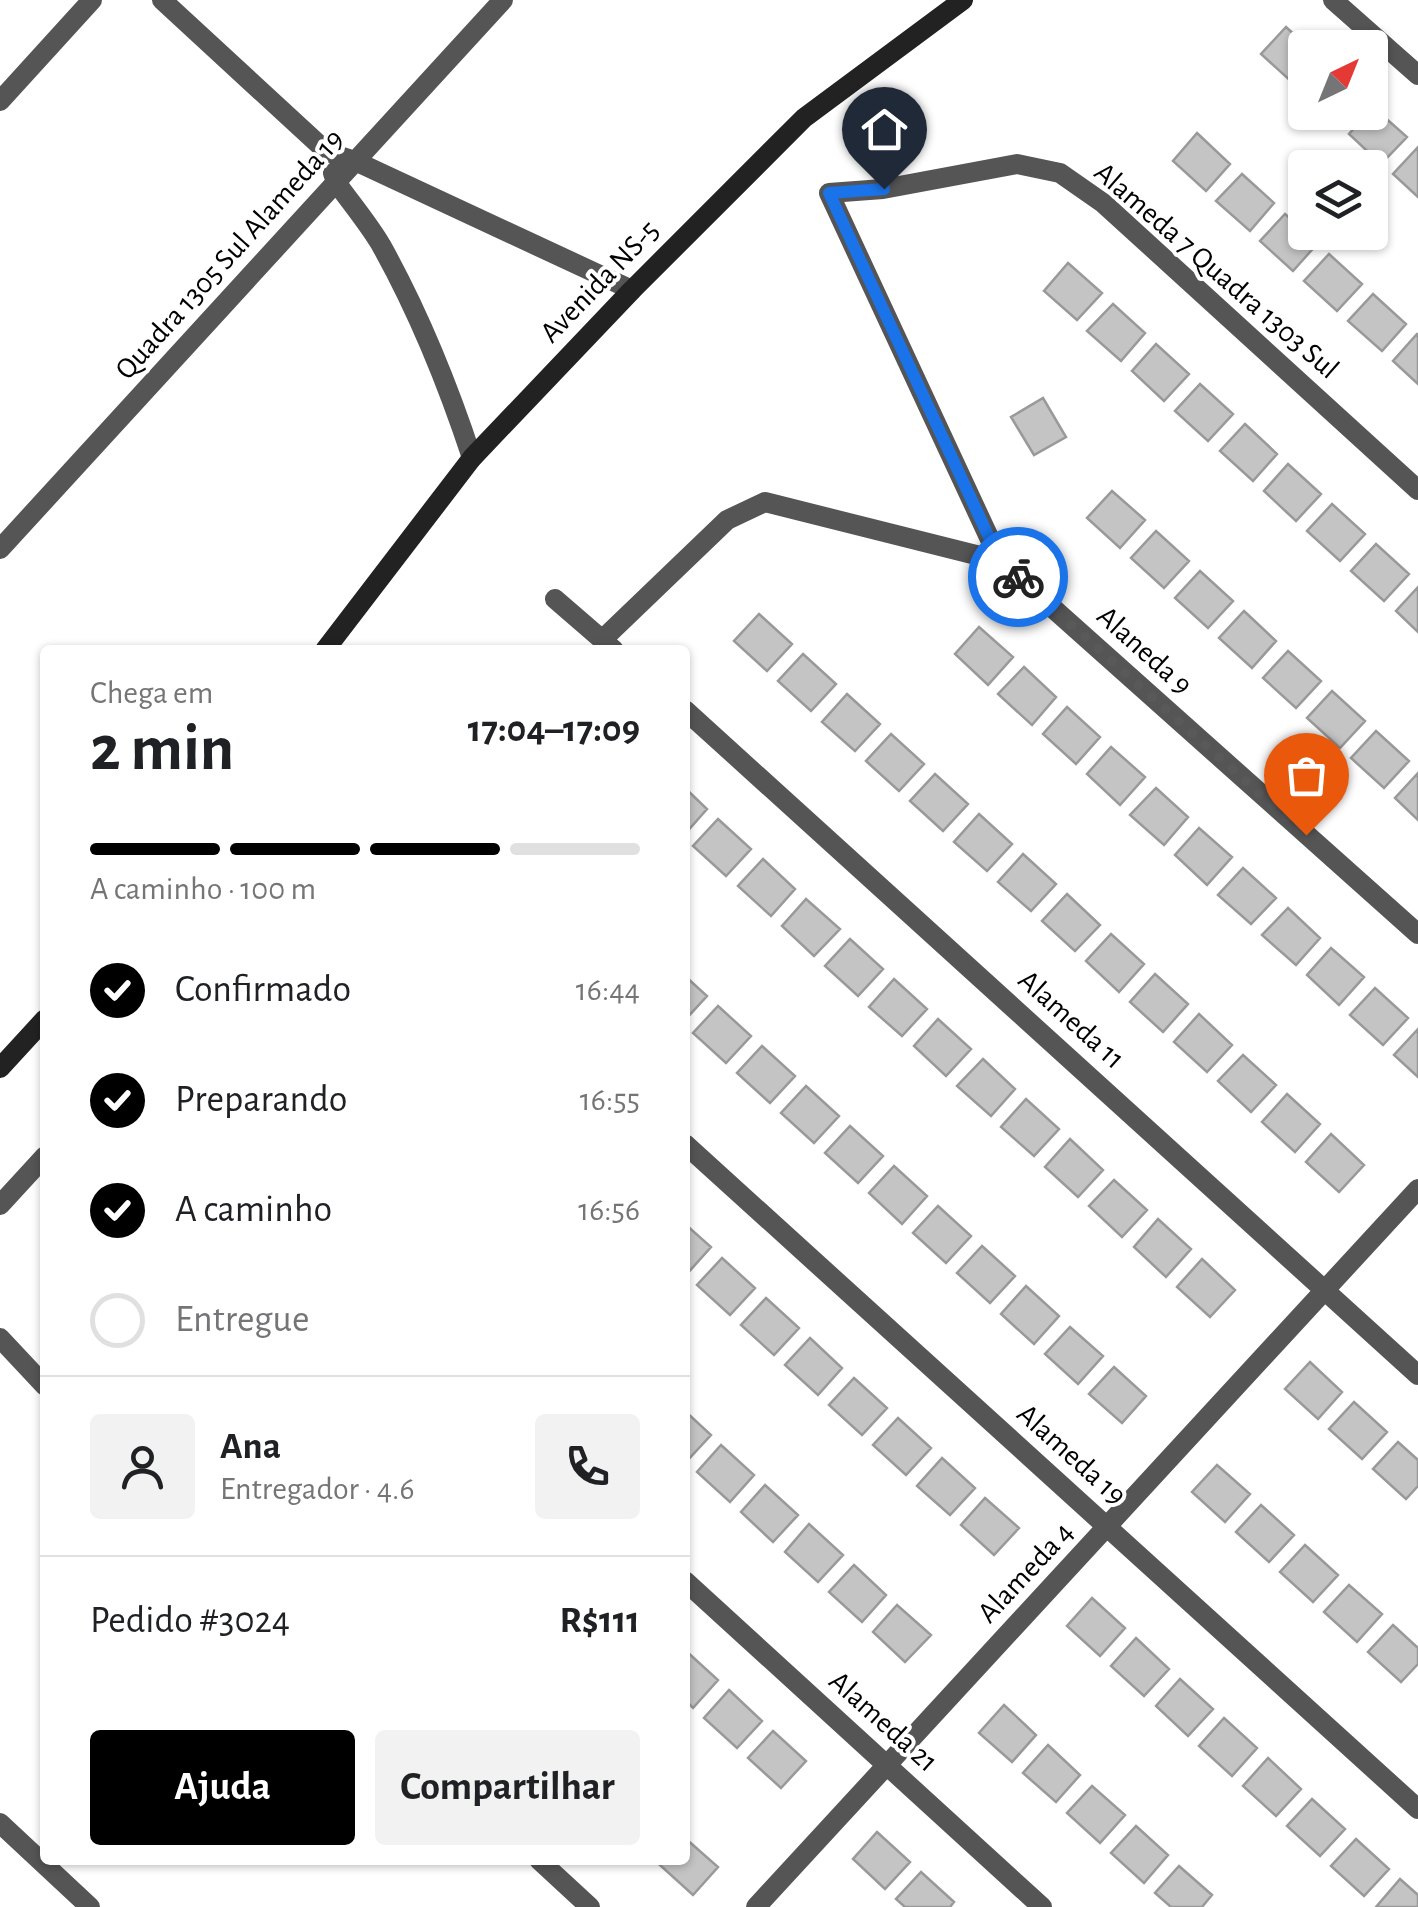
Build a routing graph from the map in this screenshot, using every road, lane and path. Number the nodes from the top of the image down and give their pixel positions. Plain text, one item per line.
1 (92, 0) edge
2 (162, 0) edge
3 (502, 0) edge
4 (963, 0) edge
5 (1333, 0) edge
6 (1418, 75) edge
7 (0, 101) edge
8 (327, 152) junction
9 (356, 161) junction
10 (336, 182) junction
11 (829, 193) joint
12 (632, 290) junction
13 (472, 458) junction
14 (1418, 490) edge
15 (0, 549) edge
16 (1000, 561) junction
17 (554, 599) dead end
18 (329, 645) edge
19 (608, 645) edge
20 (690, 715) edge
21 (1418, 934) edge
22 (40, 1024) edge
23 (0, 1068) edge
24 (690, 1149) edge
25 (40, 1161) edge
26 (1418, 1188) edge
27 (0, 1204) edge
28 (1324, 1288) junction
29 (0, 1338) edge
30 (1418, 1375) edge
31 (40, 1381) edge
32 (1108, 1527) junction
33 (690, 1586) edge
34 (887, 1763) junction
35 (1418, 1809) edge
36 (0, 1823) edge
37 (40, 1860) edge
38 (45, 1865) edge
39 (544, 1865) edge
40 (90, 1907) edge
41 (590, 1907) edge
42 (756, 1907) edge
43 (1042, 1907) edge

1 - 7 street
2 - 8 street
3 - 9 street, Quadra 1305 Sul Alameda 19
4 - 12 street, Avenida NS-5
5 - 6 street
8 - 9 street
8 - 10 street
9 - 10 street, Quadra 1305 Sul Alameda 19
9 - 12 street
10 - 13 street
10 - 15 street, Quadra 1305 Sul Alameda 19
11 - 14 street, Alameda 7 Quadra 1303 Sul
11 - 16 street, Alaneda 9
12 - 13 street, Avenida NS-5
13 - 18 street, Avenida NS-5
16 - 19 street
16 - 21 street, Alaneda 9
17 - 19 street
20 - 28 street, Alameda 11
22 - 23 street
24 - 32 street, Alameda 19
25 - 27 street
26 - 28 street, Alameda 4
28 - 30 street, Alameda 11
28 - 32 street, Alameda 4
29 - 31 street
32 - 34 street, Alameda 4
32 - 35 street, Alameda 19
33 - 34 street, Alameda 21
34 - 42 street, Alameda 4
34 - 43 street, Alameda 21
36 - 37 street
38 - 40 street
39 - 41 street

